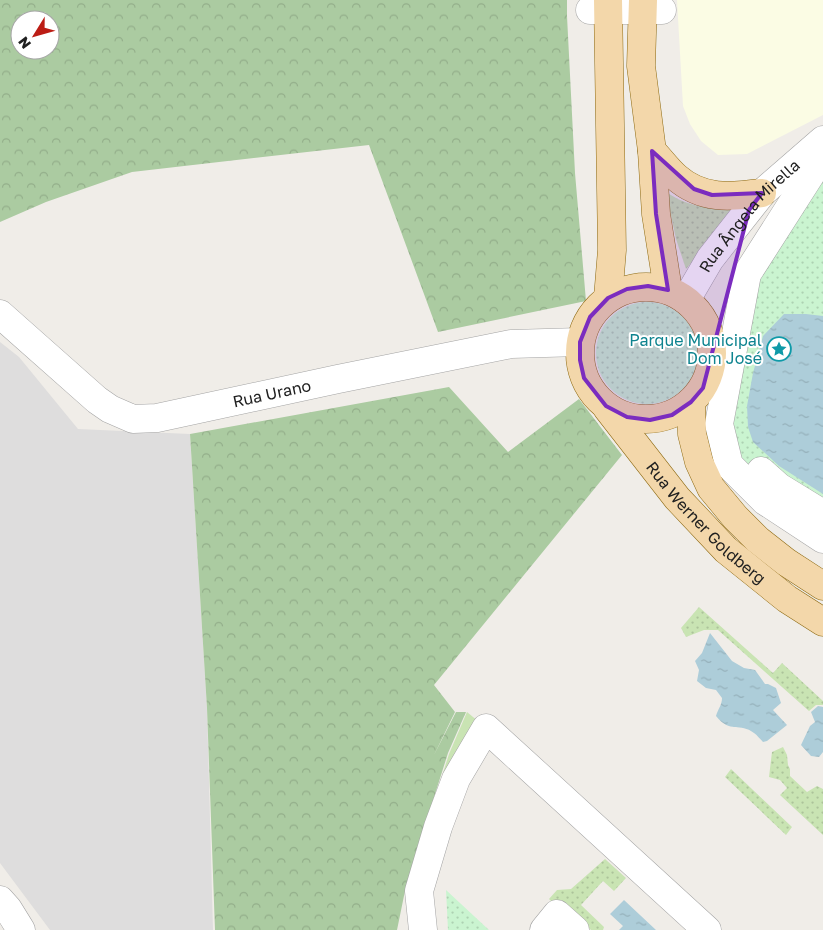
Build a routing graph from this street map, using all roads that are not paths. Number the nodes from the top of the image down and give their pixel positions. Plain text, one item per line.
1 (649, 6) edge
2 (602, 7) edge
3 (823, 140) edge
4 (652, 151) junction
5 (823, 161) edge
6 (823, 184) edge
7 (756, 202) junction
8 (677, 295) junction
9 (608, 298) junction
10 (0, 314) edge
11 (580, 342) junction
12 (713, 353) junction
13 (692, 402) junction
14 (606, 406) junction
15 (823, 514) edge
16 (823, 539) edge
17 (823, 586) edge
18 (823, 622) edge
19 (0, 900) edge
20 (21, 930) edge
21 (423, 930) edge
22 (544, 930) edge
23 (574, 930) edge
24 (707, 930) edge

1 - 2 street
1 - 4 main road
2 - 9 main road
3 - 7 street, Rua Ângela Mirella
4 - 7 main road
4 - 8 main road
5 - 16 street
6 - 15 street
7 - 8 street, Rua Ângela Mirella
7 - 12 street
8 - 9 main road
8 - 12 main road
9 - 11 main road
10 - 11 street, Rua Urano
11 - 14 main road
12 - 13 main road
13 - 14 main road
13 - 17 main road, Rua Werner Goldberg
14 - 18 main road, Rua Werner Goldberg
19 - 20 street
21 - 24 street
22 - 23 street

